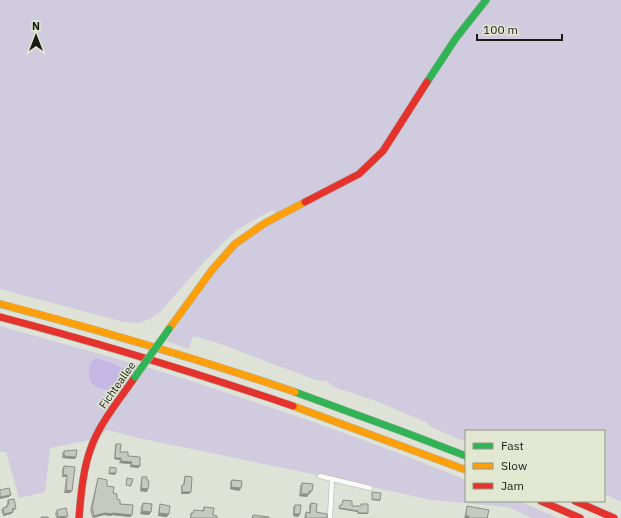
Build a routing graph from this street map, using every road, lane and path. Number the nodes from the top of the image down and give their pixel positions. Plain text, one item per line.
1 (486, 0) edge
2 (0, 304) edge
3 (0, 318) edge
4 (465, 456) edge
5 (465, 470) edge
6 (320, 476) dead end
7 (332, 479) junction
8 (370, 488) dead end
9 (543, 502) edge
10 (577, 502) edge
11 (79, 518) edge
12 (330, 518) edge
13 (580, 518) edge
14 (614, 518) edge

1 - 11 main road, Fichteallee, bridge
2 - 4 main road
3 - 5 main road
6 - 7 street
7 - 8 street
7 - 12 street
9 - 13 main road
10 - 14 main road

